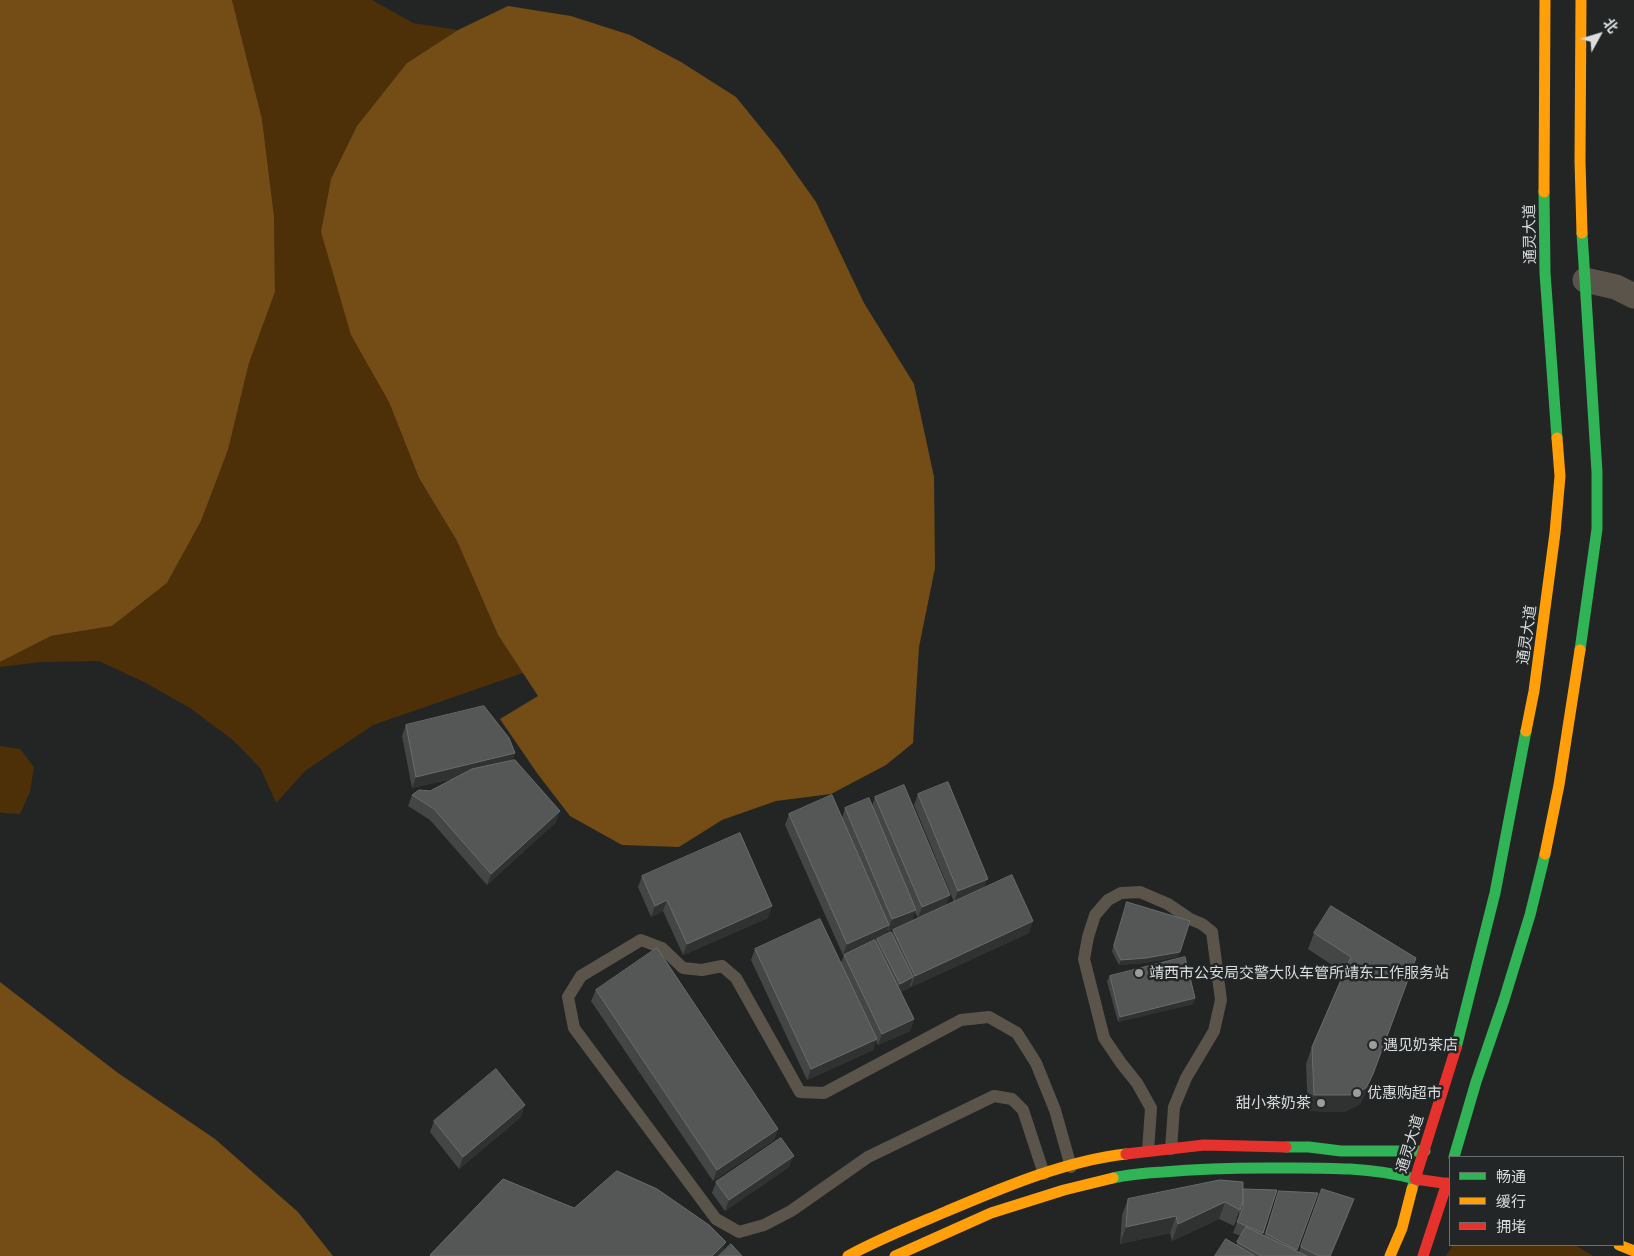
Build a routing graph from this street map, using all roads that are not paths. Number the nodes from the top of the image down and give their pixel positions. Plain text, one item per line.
1 (1545, 0) edge
2 (1581, 0) edge
3 (1585, 280) junction
4 (1634, 296) edge
5 (1171, 1149) junction
6 (1148, 1151) junction
7 (1438, 1155) edge
8 (1454, 1156) edge
9 (1071, 1167) junction
10 (1044, 1174) junction
11 (1415, 1179) junction
12 (1449, 1180) edge
13 (1621, 1246) edge
14 (1634, 1252) edge
15 (848, 1256) edge
16 (895, 1256) edge
17 (1390, 1256) edge
18 (1423, 1256) edge

1 - 7 main road, 通灵大道
2 - 3 main road
3 - 4 street
3 - 8 main road
5 - 6 main road
5 - 6 lane
5 - 7 main road
6 - 9 main road
7 - 11 main road, 通灵大道
9 - 10 main road
9 - 10 lane
10 - 15 main road
11 - 12 main road
11 - 16 main road
11 - 17 main road, 通灵大道
12 - 18 main road
13 - 14 main road

